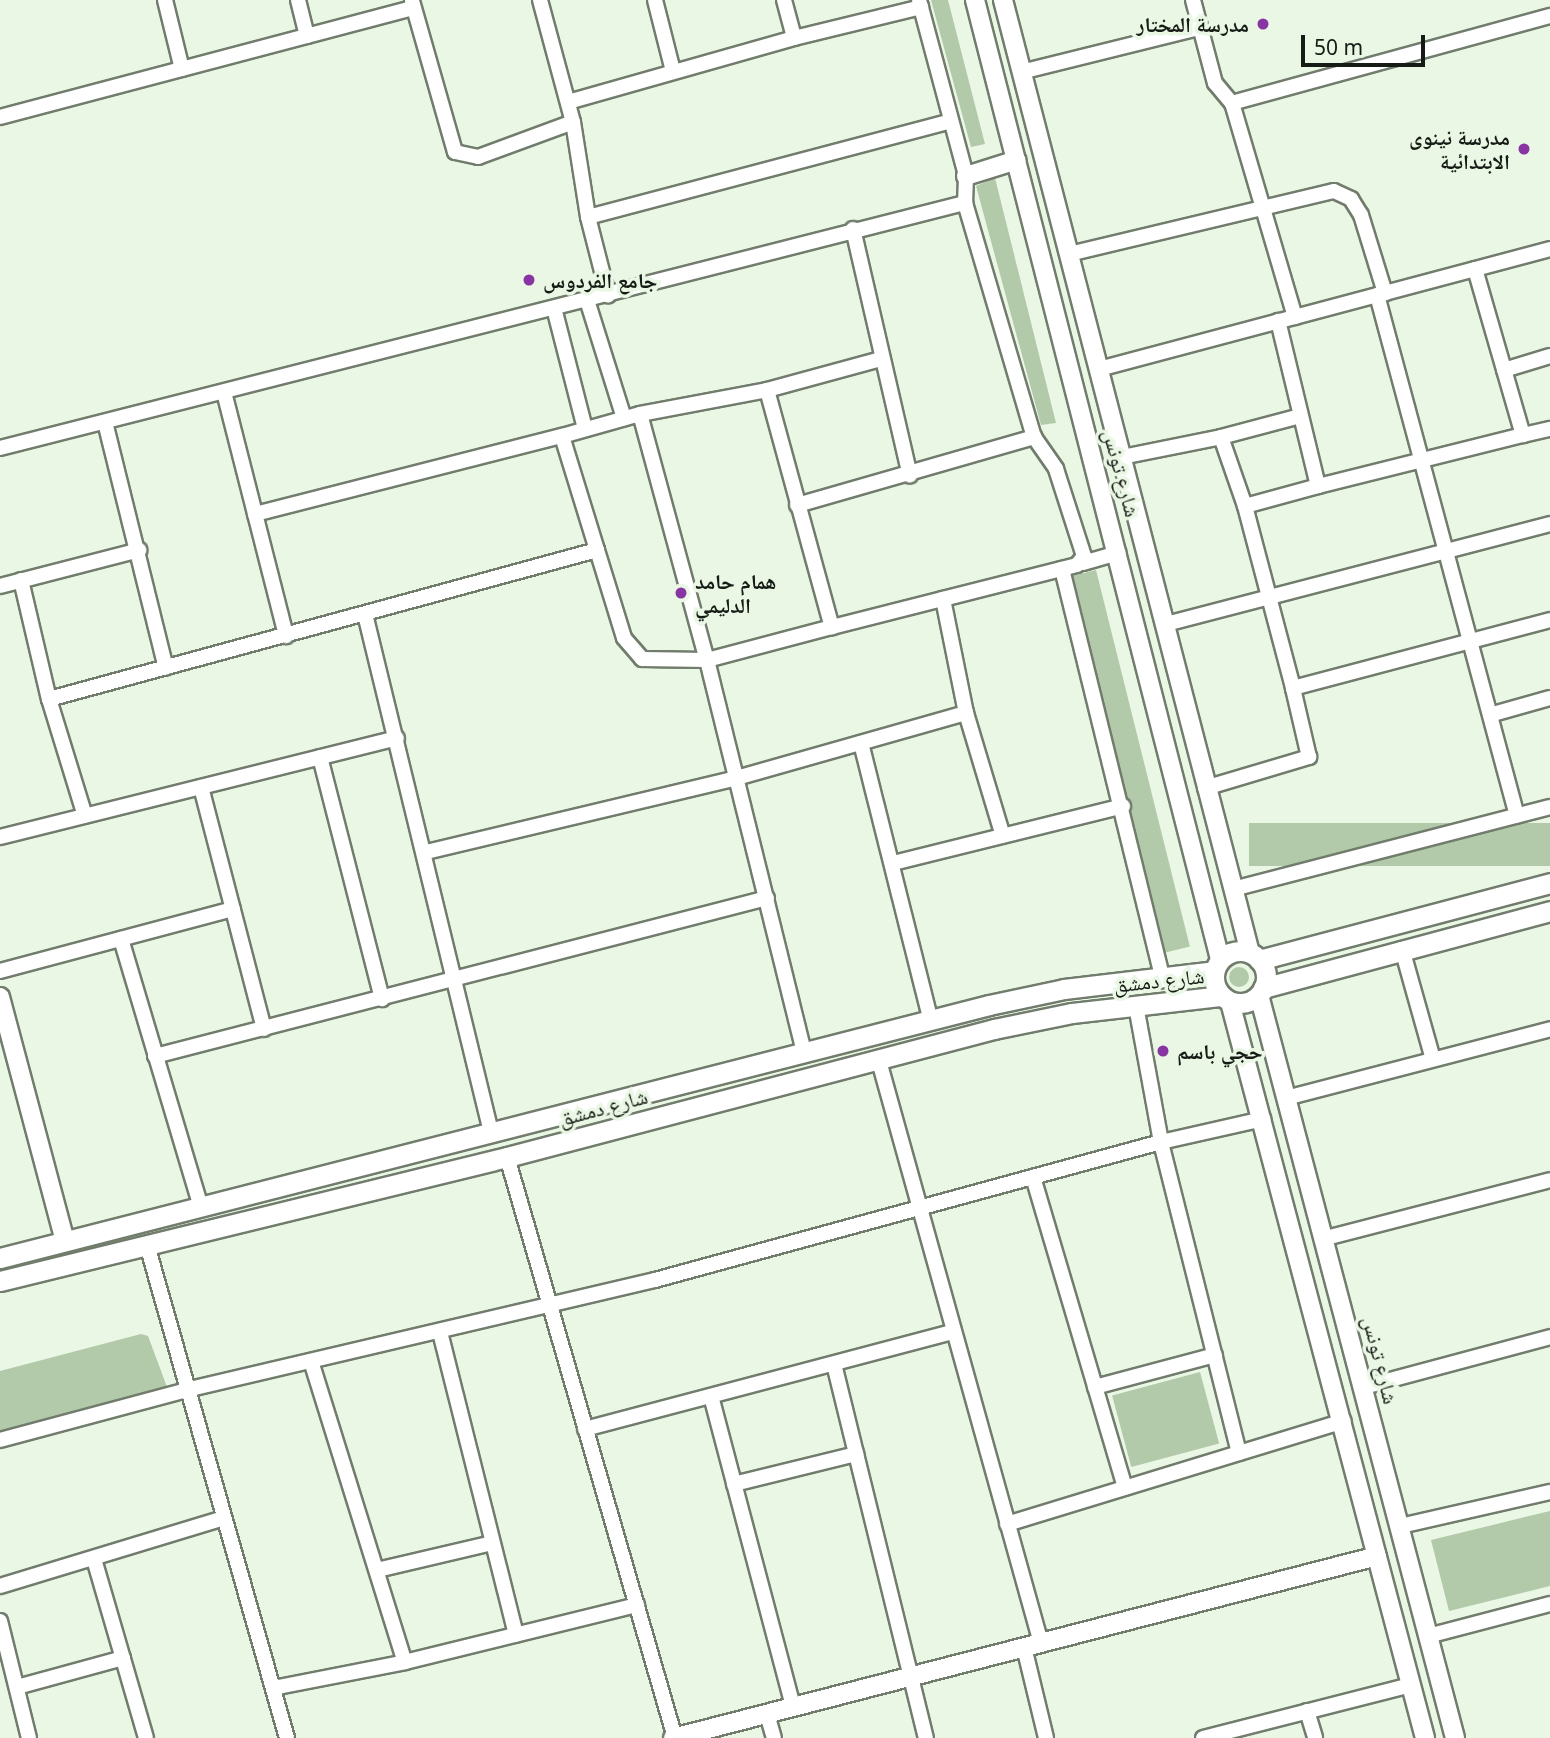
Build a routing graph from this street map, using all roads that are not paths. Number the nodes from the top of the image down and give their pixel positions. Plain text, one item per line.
1 (165, 0) edge
2 (298, 0) edge
3 (540, 0) edge
4 (655, 0) edge
5 (784, 0) edge
6 (1193, 0) edge
7 (1003, 1) edge
8 (413, 4) edge
9 (920, 4) edge
10 (976, 4) edge
11 (1550, 16) edge
12 (1199, 28) junction
13 (307, 36) junction
14 (794, 38) junction
15 (182, 69) junction
16 (673, 71) junction
17 (1021, 72) junction
18 (568, 102) junction
19 (1232, 103) junction
20 (0, 117) edge
21 (951, 121) junction
22 (573, 122) junction
23 (1017, 160) junction
24 (966, 176) junction
25 (965, 203) junction
26 (1262, 205) junction
27 (589, 217) junction
28 (853, 229) junction
29 (1550, 249) edge
30 (1069, 254) junction
31 (1475, 269) junction
32 (1381, 294) junction
33 (608, 295) junction
34 (587, 300) junction
35 (554, 308) junction
36 (1295, 317) junction
37 (1278, 321) junction
38 (1550, 356) edge
39 (881, 359) junction
40 (1099, 369) junction
41 (1504, 370) junction
42 (767, 390) junction
43 (223, 392) junction
44 (640, 414) junction
45 (1300, 416) junction
46 (624, 418) junction
47 (105, 422) junction
48 (585, 429) junction
49 (1550, 429) edge
50 (1523, 435) junction
51 (562, 436) junction
52 (1034, 437) junction
53 (1221, 437) junction
54 (0, 448) edge
55 (1122, 457) junction
56 (1421, 459) junction
57 (910, 476) junction
58 (1318, 486) junction
59 (797, 505) junction
60 (1245, 506) junction
61 (255, 514) junction
62 (1550, 523) edge
63 (139, 550) junction
64 (597, 550) junction
65 (1446, 552) junction
66 (1119, 553) junction
67 (1083, 563) junction
68 (1062, 569) junction
69 (21, 580) junction
70 (0, 586) edge
71 (1269, 597) junction
72 (943, 599) junction
73 (365, 614) junction
74 (1550, 620) edge
75 (1166, 624) junction
76 (832, 627) junction
77 (286, 636) junction
78 (1471, 644) junction
79 (707, 660) junction
80 (166, 668) junction
81 (1293, 688) junction
82 (1550, 698) edge
83 (49, 699) junction
84 (966, 713) junction
85 (1493, 713) junction
86 (397, 738) junction
87 (861, 743) junction
88 (320, 757) junction
89 (737, 778) junction
90 (201, 787) junction
91 (1205, 788) junction
92 (1123, 806) junction
93 (1550, 807) edge
94 (85, 816) junction
95 (1517, 816) junction
96 (1003, 836) junction
97 (0, 837) edge
98 (426, 852) junction
99 (893, 863) junction
100 (1550, 883) edge
101 (1233, 889) junction
102 (767, 898) junction
103 (233, 909) junction
104 (1550, 911) edge
105 (121, 939) junction
106 (1402, 949) junction
107 (1255, 956) junction
108 (1217, 965) junction
109 (0, 971) edge
110 (1162, 976) junction
111 (456, 982) junction
112 (1261, 991) junction
113 (0, 997) edge
114 (382, 999) junction
115 (1226, 999) junction
116 (1136, 1006) junction
117 (931, 1021) junction
118 (264, 1029) junction
119 (1550, 1029) edge
120 (804, 1052) junction
121 (155, 1056) junction
122 (1433, 1059) junction
123 (879, 1061) junction
124 (1286, 1098) junction
125 (1263, 1119) junction
126 (491, 1132) junction
127 (1161, 1142) junction
128 (507, 1157) junction
129 (1033, 1177) junction
130 (1550, 1180) edge
131 (201, 1207) junction
132 (917, 1209) junction
133 (1326, 1238) junction
134 (65, 1242) junction
135 (147, 1245) junction
136 (0, 1258) edge
137 (0, 1281) edge
138 (547, 1302) junction
139 (440, 1332) junction
140 (952, 1332) junction
141 (1550, 1337) edge
142 (1214, 1355) junction
143 (311, 1361) junction
144 (834, 1364) junction
145 (1095, 1387) junction
146 (1364, 1387) junction
147 (190, 1389) junction
148 (711, 1396) junction
149 (1344, 1421) junction
150 (585, 1429) junction
151 (0, 1440) edge
152 (1239, 1453) junction
153 (856, 1454) junction
154 (734, 1484) junction
155 (1125, 1488) junction
156 (1550, 1492) edge
157 (224, 1518) junction
158 (1007, 1524) junction
159 (1400, 1526) junction
160 (492, 1543) junction
161 (1377, 1556) junction
162 (94, 1559) junction
163 (377, 1570) junction
164 (0, 1586) edge
165 (1550, 1604) edge
166 (636, 1605) junction
167 (0, 1620) edge
168 (516, 1635) junction
169 (1428, 1636) junction
170 (1033, 1645) junction
171 (123, 1658) junction
172 (405, 1662) junction
173 (910, 1677) junction
174 (1411, 1685) junction
175 (17, 1687) junction
176 (274, 1688) junction
177 (1445, 1701) junction
178 (793, 1707) junction
179 (1417, 1709) junction
180 (1307, 1712) junction
181 (767, 1714) junction
182 (29, 1738) edge
183 (146, 1738) edge
184 (287, 1738) edge
185 (674, 1738) edge
186 (774, 1738) edge
187 (926, 1738) edge
188 (1046, 1738) edge
189 (1203, 1738) edge
190 (1315, 1738) edge
191 (1424, 1738) edge
192 (1455, 1738) edge

1 - 15 street
2 - 13 street
3 - 18 street
4 - 16 street
5 - 14 street
6 - 12 street
7 - 10 street
7 - 17 street, شارع تونس
8 - 13 street
8 - 22 street
9 - 14 street
9 - 21 street
10 - 23 street, شارع تونس
11 - 19 street
12 - 17 street
12 - 19 street
13 - 15 street
14 - 16 street
15 - 20 street
16 - 18 street
17 - 30 street, شارع تونس
18 - 22 street
19 - 26 street
21 - 24 street
21 - 27 street
22 - 27 street
23 - 24 street
23 - 66 street, شارع تونس
24 - 25 street
25 - 28 street
25 - 52 street
26 - 30 street
26 - 32 street
26 - 36 street
27 - 33 street
28 - 33 street
28 - 39 street
29 - 31 street
30 - 40 street, شارع تونس
31 - 32 street
31 - 41 street
32 - 36 street
32 - 56 street
33 - 34 street
34 - 35 street
34 - 46 street
35 - 43 street
35 - 48 street
36 - 37 street
37 - 40 street
37 - 45 street
38 - 41 street
39 - 42 street
39 - 57 street
40 - 55 street, شارع تونس
41 - 50 street
42 - 44 street
42 - 59 street
43 - 47 street
43 - 61 street
44 - 46 street
44 - 79 street
45 - 53 street
45 - 58 street
46 - 48 street
47 - 54 street
47 - 63 street
48 - 51 street
49 - 50 street
50 - 56 street
51 - 61 street
51 - 64 street
52 - 57 street
52 - 67 street
53 - 55 street
53 - 60 street
55 - 75 street, شارع تونس
56 - 58 street
56 - 65 street
57 - 59 street
58 - 60 street
59 - 76 street
60 - 71 street
61 - 77 street
62 - 65 street
63 - 69 street
63 - 80 street
64 - 73 street
64 - 79 street
65 - 71 street
65 - 78 street
66 - 67 street
66 - 108 street, شارع تونس
67 - 68 street
68 - 72 street
68 - 92 street
69 - 70 street
69 - 83 street
71 - 75 street
71 - 81 street
72 - 76 street
72 - 84 street
73 - 77 street
73 - 86 street
74 - 78 street
75 - 91 street, شارع تونس
76 - 79 street
77 - 80 street
78 - 81 street
78 - 85 street
79 - 89 street
80 - 83 street
81 - 91 street
82 - 85 street
83 - 94 street
84 - 87 street
84 - 96 street
85 - 95 street
86 - 88 street
86 - 98 street
87 - 89 street
87 - 99 street
88 - 90 street
88 - 114 street
89 - 98 street
89 - 102 street
90 - 94 street
90 - 103 street
91 - 101 street, شارع تونس
92 - 96 street
92 - 110 street
93 - 95 street
94 - 97 street
95 - 101 street
96 - 99 street
98 - 111 street
99 - 117 street
100 - 107 main road
101 - 107 street, شارع تونس
102 - 111 street
102 - 120 street
103 - 105 street
103 - 118 street
104 - 106 main road
105 - 109 street
105 - 121 street
106 - 112 main road
106 - 122 street
107 - 108 main road
107 - 112 main road
108 - 110 main road, شارع دمشق
108 - 115 main road
110 - 117 main road, شارع دمشق
111 - 114 street
111 - 126 street
112 - 115 main road
112 - 124 street, شارع تونس
113 - 134 street
114 - 118 street
115 - 116 main road, شارع دمشق
115 - 125 street
116 - 123 main road, شارع دمشق
116 - 127 street
117 - 120 main road, شارع دمشق
118 - 121 street
119 - 122 street
120 - 126 main road, شارع دمشق
121 - 131 street
122 - 124 street
123 - 128 main road, شارع دمشق
123 - 132 street
124 - 133 street, شارع تونس
125 - 127 street
125 - 149 street
126 - 131 main road, شارع دمشق
127 - 129 street
127 - 142 street
128 - 135 main road, شارع دمشق
128 - 138 street
129 - 132 street
129 - 145 street
130 - 133 street
131 - 134 main road, شارع دمشق
132 - 138 street
132 - 140 street
133 - 146 street, شارع تونس
134 - 136 main road, شارع دمشق
135 - 137 main road, شارع دمشق
135 - 147 street
138 - 139 street
138 - 150 street
139 - 143 street
139 - 160 street
140 - 144 street
140 - 158 street
141 - 146 street
142 - 145 street
142 - 152 street
143 - 147 street
143 - 163 street
144 - 148 street
144 - 153 street
145 - 155 street
146 - 159 street, شارع تونس
147 - 151 street
147 - 157 street
148 - 150 street
148 - 154 street
149 - 152 street
149 - 161 street
150 - 166 street
152 - 155 street
153 - 154 street
153 - 173 street
154 - 178 street
155 - 158 street
156 - 159 street
157 - 162 street
157 - 176 street
158 - 170 street
159 - 169 street, شارع تونس
160 - 163 street
160 - 168 street
161 - 170 street
161 - 174 street
162 - 164 street
162 - 171 street
163 - 172 street
165 - 169 street
166 - 168 street
166 - 185 street
167 - 175 street
168 - 172 street
169 - 177 street, شارع تونس
170 - 173 street
170 - 188 street
171 - 175 street
171 - 183 street
172 - 176 street
173 - 178 street
173 - 187 street
174 - 179 street
174 - 180 street
175 - 182 street
176 - 184 street
177 - 179 street
177 - 192 street, شارع تونس
178 - 181 street
179 - 191 street
180 - 189 street
180 - 190 street
181 - 185 street
181 - 186 street

